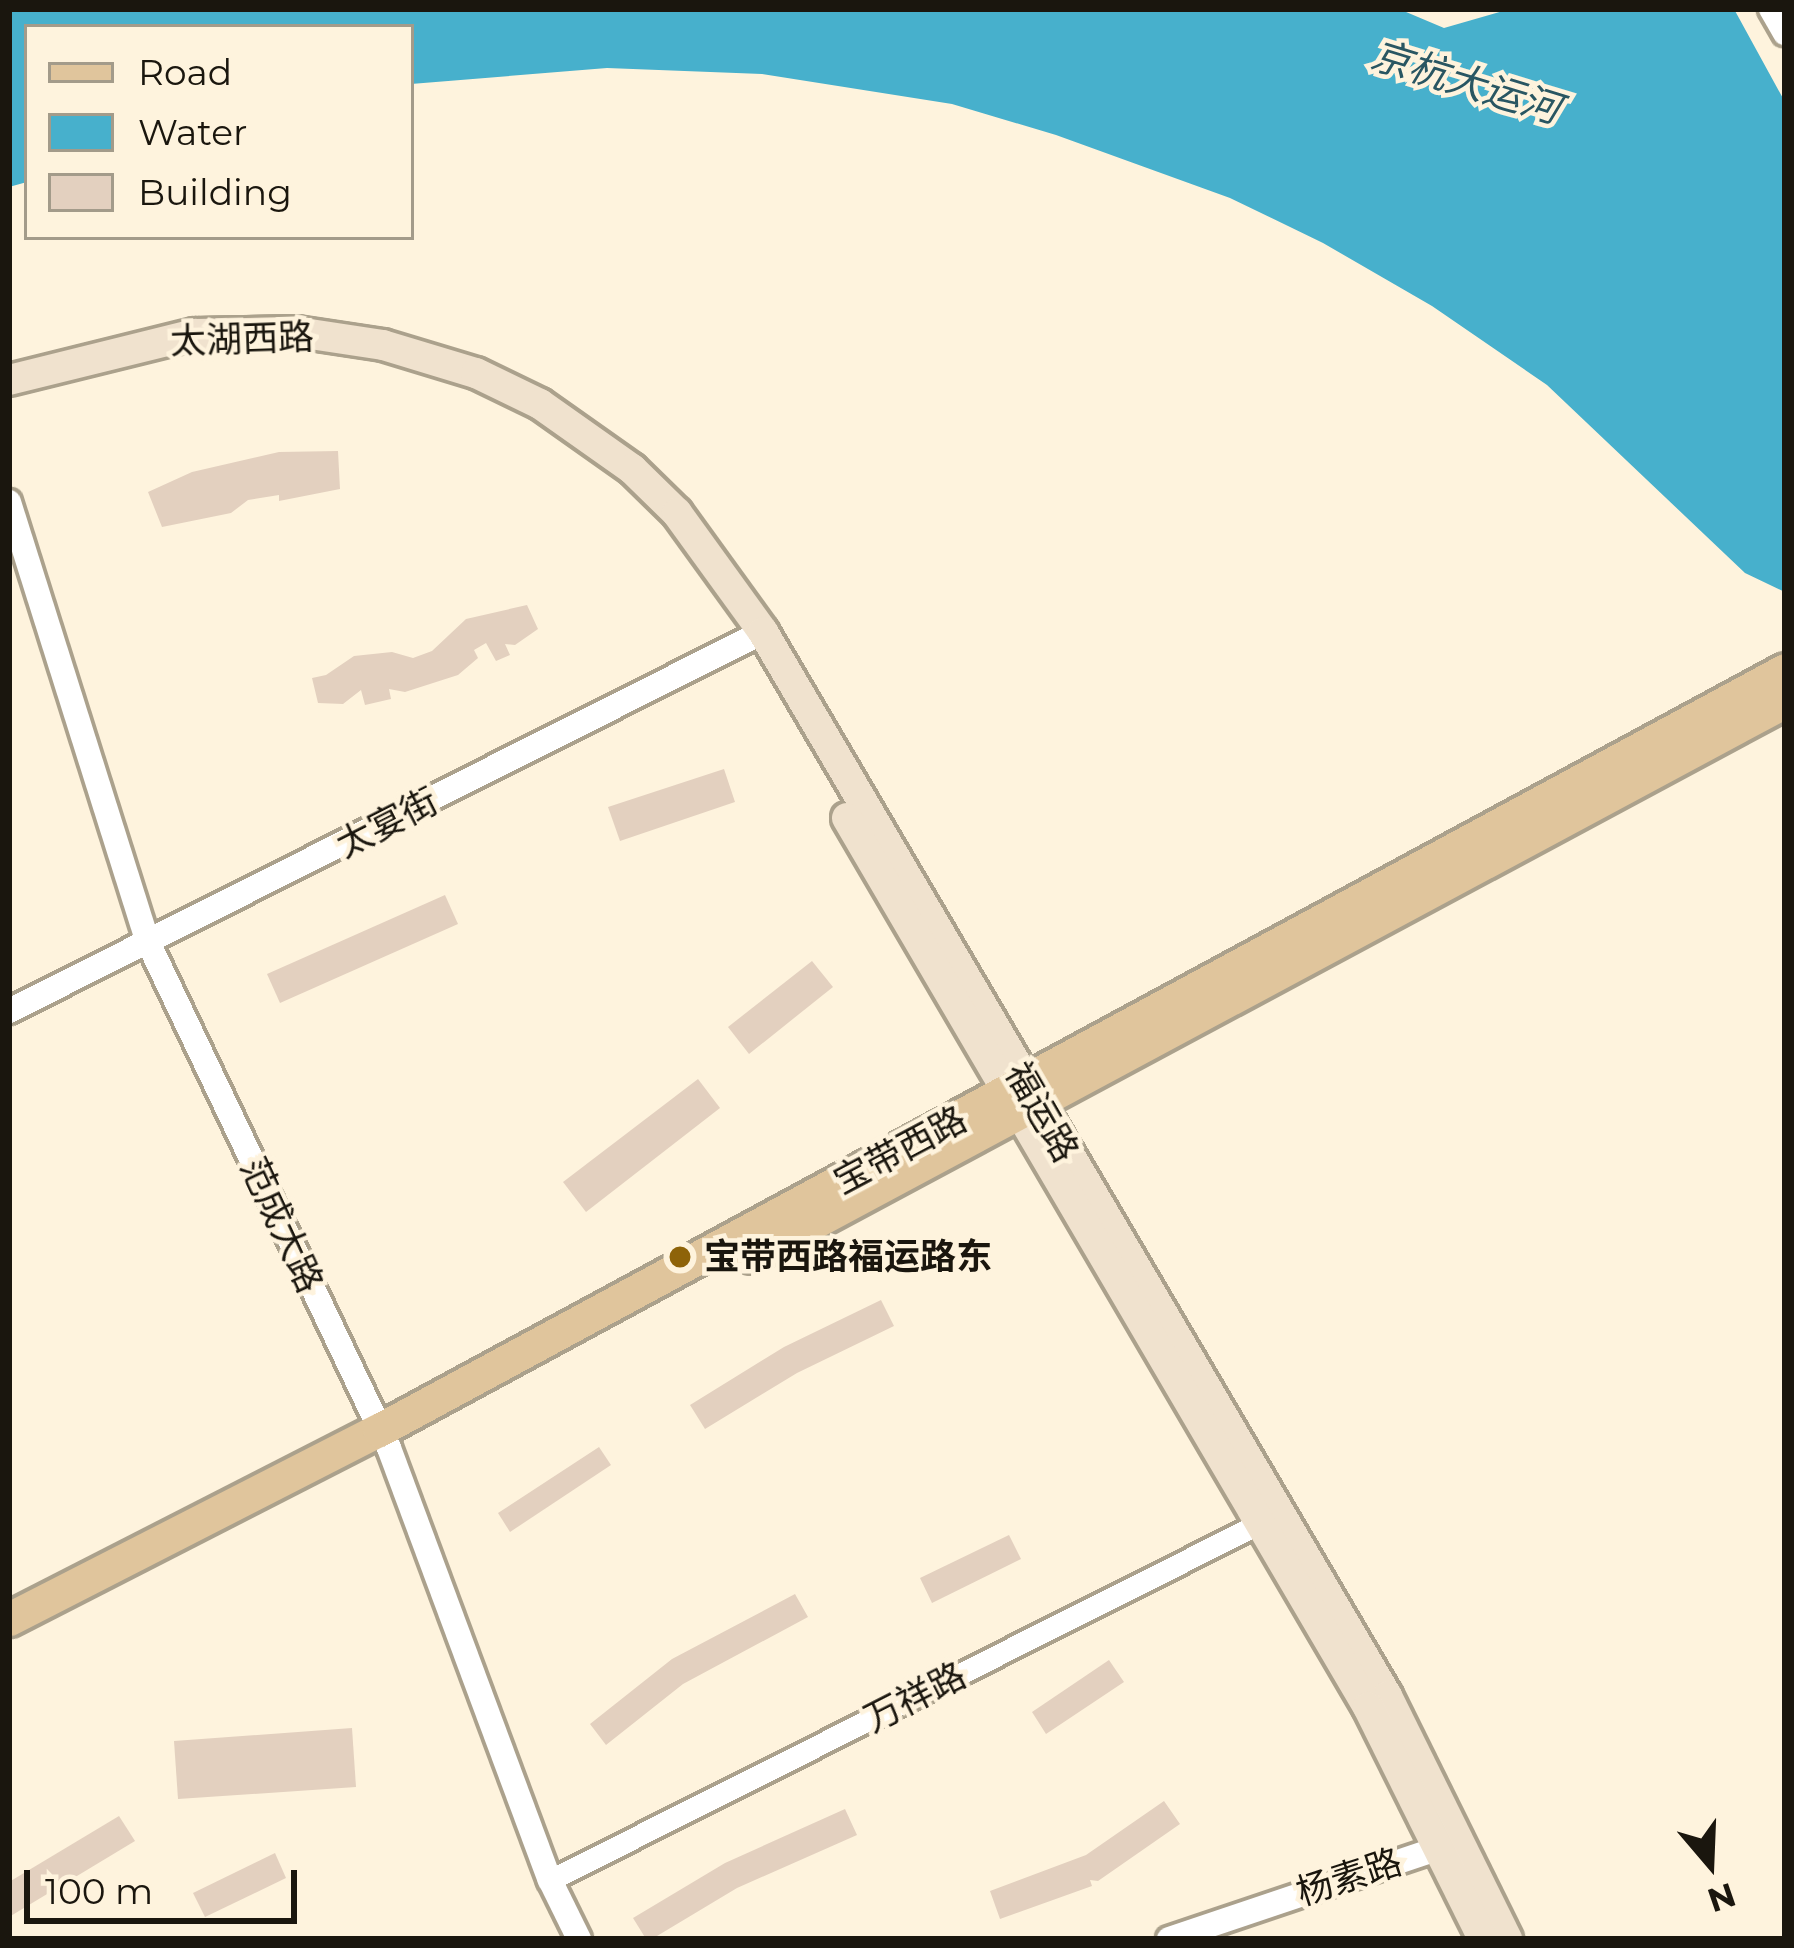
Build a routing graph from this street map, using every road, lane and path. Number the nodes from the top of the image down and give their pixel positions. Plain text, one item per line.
1 (1772, 9) edge
2 (1785, 33) edge
3 (9, 380) edge
4 (472, 382) junction
5 (9, 401) edge
6 (9, 502) edge
7 (754, 638) junction
8 (1785, 670) edge
9 (1785, 700) edge
10 (148, 942) junction
11 (1250, 975) junction
12 (9, 1011) edge
13 (1022, 1099) junction
14 (384, 1439) junction
15 (1270, 1518) junction
16 (9, 1619) edge
17 (9, 1642) edge
18 (1452, 1844) junction
19 (550, 1880) junction
20 (579, 1939) edge
21 (1169, 1939) edge
22 (1484, 1939) edge
23 (1507, 1939) edge

1 - 2 street
3 - 4 main road, 太湖西路
4 - 5 main road, 太湖西路
4 - 7 main road, 福运路
6 - 10 street, 范成大路
7 - 10 street, 太宴街
7 - 13 main road, 福运路
8 - 11 main road, 宝带西路
9 - 11 main road, 宝带西路
10 - 12 street, 太宴街
10 - 14 street, 范成大路
11 - 13 main road, 宝带西路
13 - 14 main road, 宝带西路
13 - 15 main road, 福运路
14 - 16 main road, 宝带西路
14 - 17 main road, 宝带西路
14 - 19 street, 范成大路
15 - 18 main road, 福运路
15 - 19 street, 万祥路
18 - 21 street, 杨素路
18 - 22 main road, 福运路
18 - 23 main road, 福运路
19 - 20 street, 范成大路

